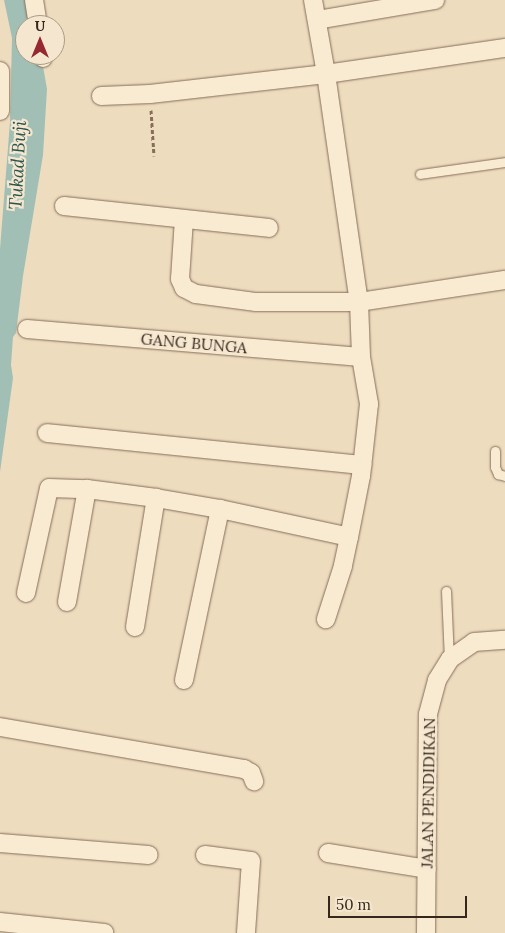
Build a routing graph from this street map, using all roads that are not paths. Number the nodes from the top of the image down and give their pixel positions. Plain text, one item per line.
1 (34, 0) edge
2 (313, 0) edge
3 (435, 0) edge
4 (36, 15) edge
5 (317, 20) junction
6 (505, 48) edge
7 (0, 71) edge
8 (326, 74) junction
9 (101, 96) dead end
10 (0, 111) edge
11 (505, 162) edge
12 (420, 174) dead end
13 (64, 206) dead end
14 (184, 219) junction
15 (269, 228) dead end
16 (505, 280) edge
17 (358, 302) junction
18 (27, 329) dead end
19 (361, 357) junction
20 (48, 433) dead end
21 (495, 451) dead end
22 (362, 465) junction
23 (505, 476) edge
24 (87, 489) junction
25 (156, 498) junction
26 (220, 509) junction
27 (349, 537) junction
28 (446, 591) dead end
29 (26, 593) dead end
30 (67, 602) dead end
31 (326, 619) dead end
32 (135, 627) dead end
33 (505, 640) edge
34 (450, 659) junction
35 (184, 680) dead end
36 (0, 727) edge
37 (254, 781) dead end
38 (0, 843) edge
39 (328, 853) dead end
40 (148, 854) dead end
41 (206, 856) dead end
42 (427, 869) junction
43 (0, 922) edge
44 (59, 931) edge
45 (104, 933) edge
46 (246, 933) edge
47 (426, 933) edge

1 - 4 street
2 - 5 street
3 - 5 street
5 - 8 street
6 - 8 street
7 - 10 street
8 - 9 street
8 - 17 street
11 - 12 lane
13 - 14 street
14 - 15 street
14 - 17 street
16 - 17 street
17 - 19 street
18 - 19 street, GANG BUNGA
19 - 22 street
20 - 22 street
21 - 23 lane
22 - 27 street
24 - 25 street
24 - 29 street
24 - 30 street
25 - 26 street
25 - 32 street
26 - 27 street
26 - 35 street
27 - 31 street
28 - 34 lane
33 - 34 street, JALAN PENDIDIKAN
34 - 42 street, JALAN PENDIDIKAN
36 - 37 street
38 - 40 street
39 - 42 street
41 - 46 street
42 - 47 street, JALAN PENDIDIKAN
43 - 44 street
44 - 45 street

